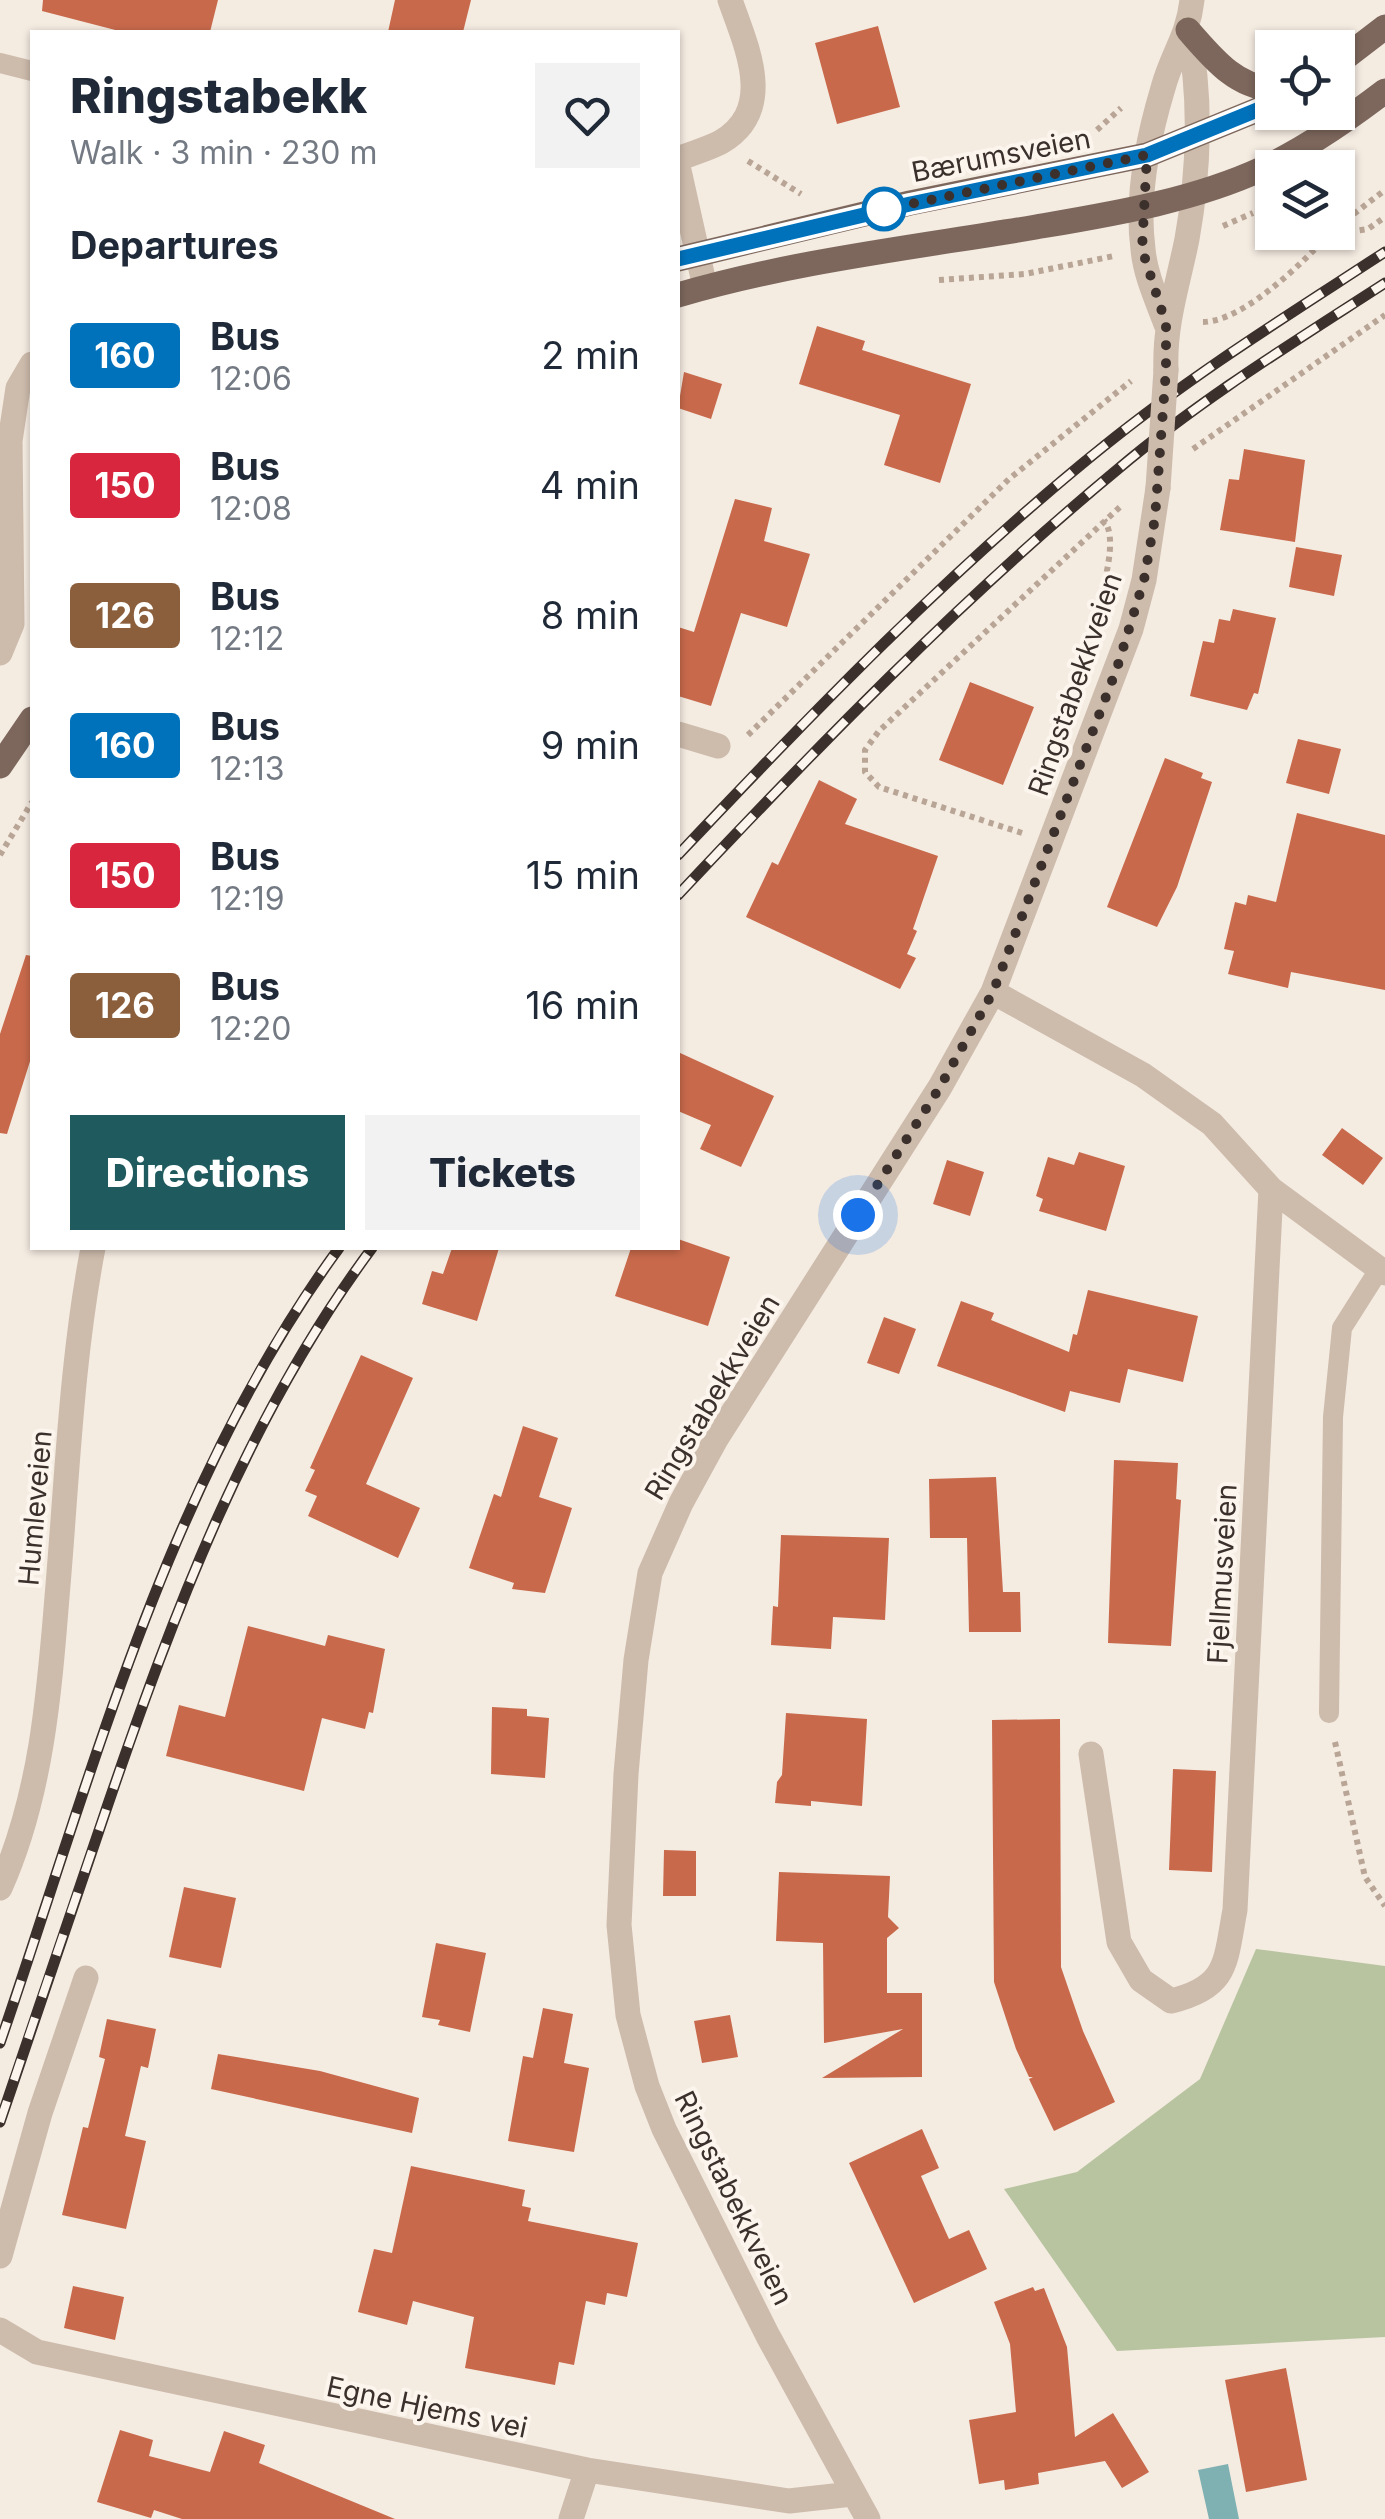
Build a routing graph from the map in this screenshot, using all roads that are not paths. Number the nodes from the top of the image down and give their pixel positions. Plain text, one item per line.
1 (730, 0) edge
2 (1192, 0) edge
3 (1385, 28) edge
4 (1188, 30) junction
5 (1355, 50) edge
6 (0, 63) edge
7 (30, 70) edge
8 (1255, 86) edge
9 (1385, 91) edge
10 (1255, 112) edge
11 (1194, 139) junction
12 (1147, 155) junction
13 (680, 161) edge
14 (680, 183) edge
15 (1194, 192) junction
16 (1142, 207) junction
17 (687, 256) edge
18 (705, 288) junction
19 (680, 295) edge
20 (1166, 324) junction
21 (30, 367) edge
22 (0, 654) edge
23 (30, 722) edge
24 (680, 735) edge
25 (718, 746) road end
26 (0, 766) edge
27 (993, 992) junction
28 (1271, 1189) junction
29 (92, 1250) edge
30 (1382, 1270) edge
31 (1329, 1713) road end
32 (1091, 1754) dead end
33 (0, 1888) edge
34 (86, 1978) dead end
35 (0, 2256) edge
36 (0, 2330) edge
37 (587, 2470) junction
38 (852, 2494) junction
39 (572, 2519) edge
40 (868, 2519) edge

1 - 13 street
2 - 4 street, Ringstabekkveien
3 - 5 main road
4 - 8 main road
4 - 11 street, Ringstabekkveien
4 - 12 street, Ringstabekkveien
6 - 7 lane
9 - 15 main road
10 - 11 main road, Bærumsveien
11 - 12 main road, Bærumsveien
11 - 15 street, Ringstabekkveien
12 - 16 street, Ringstabekkveien
12 - 17 main road, Bærumsveien
14 - 17 street
15 - 16 main road
15 - 20 street, Ringstabekkveien
16 - 18 main road
16 - 20 street, Ringstabekkveien
17 - 18 street
18 - 19 main road
20 - 27 street, Ringstabekkveien, bridge
21 - 22 street
23 - 26 main road
24 - 25 street
27 - 28 street
27 - 38 street, Ringstabekkveien
28 - 30 street
28 - 32 street, Fjellmusveien
29 - 33 street, Humleveien
30 - 31 lane
34 - 35 street
36 - 37 street, Egne Hjems vei
37 - 38 street, Egne Hjems vei
37 - 39 street
38 - 40 street, Ringstabekkveien

